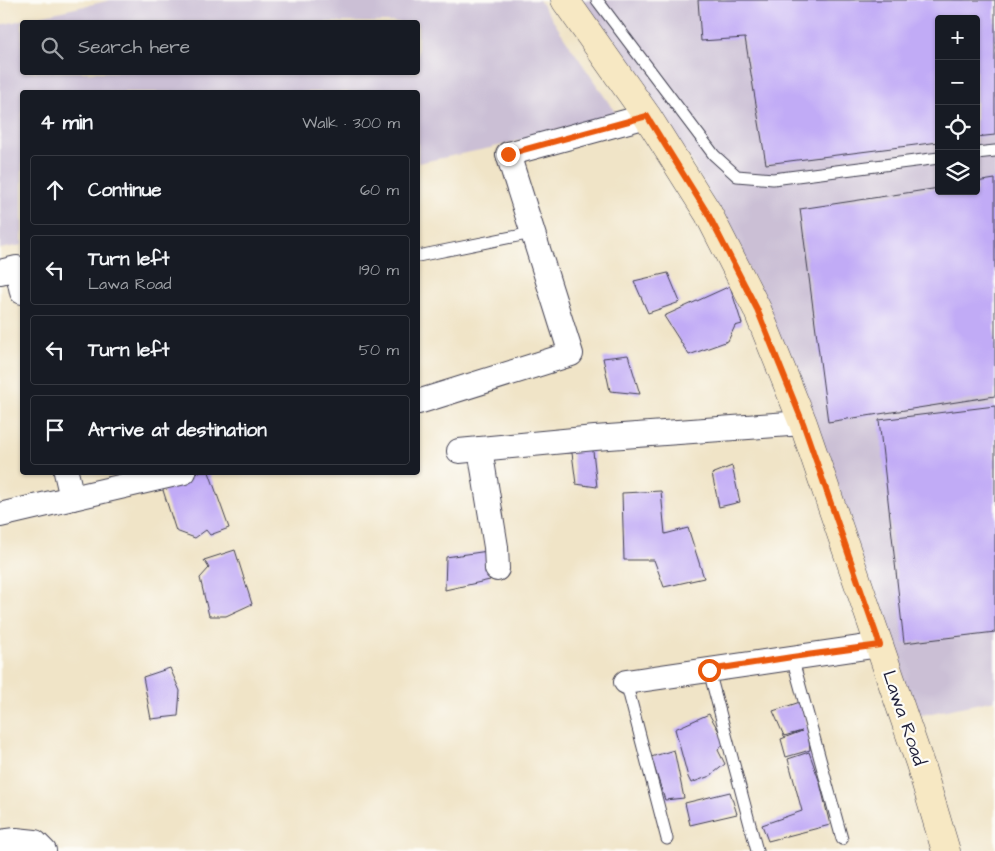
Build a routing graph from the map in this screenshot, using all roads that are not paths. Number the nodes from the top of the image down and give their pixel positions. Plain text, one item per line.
1 (566, 0) edge
2 (597, 0) edge
3 (647, 116) junction
4 (995, 151) edge
5 (980, 153) edge
6 (935, 159) edge
7 (532, 233) junction
8 (420, 256) edge
9 (13, 269) edge
10 (20, 287) edge
11 (420, 401) edge
12 (803, 423) junction
13 (67, 475) edge
14 (160, 475) edge
15 (135, 478) edge
16 (72, 498) junction
17 (0, 515) edge
18 (497, 569) dead end
19 (880, 645) junction
20 (792, 657) junction
21 (709, 670) junction
22 (626, 682) joint
23 (667, 839) dead end
24 (842, 839) dead end
25 (0, 842) edge
26 (757, 850) edge
27 (44, 851) edge
28 (946, 851) edge

1 - 3 main road, Lawa Road
2 - 6 lane
3 - 7 street
3 - 12 main road, Lawa Road
4 - 5 lane
7 - 8 lane
7 - 11 street
9 - 10 street
12 - 18 street
12 - 19 main road, Lawa Road
13 - 16 street
14 - 15 street
15 - 16 street
16 - 17 street
19 - 20 street
19 - 28 main road, Lawa Road
20 - 21 street
20 - 24 lane
21 - 22 street
21 - 26 lane
22 - 23 lane
25 - 27 street

